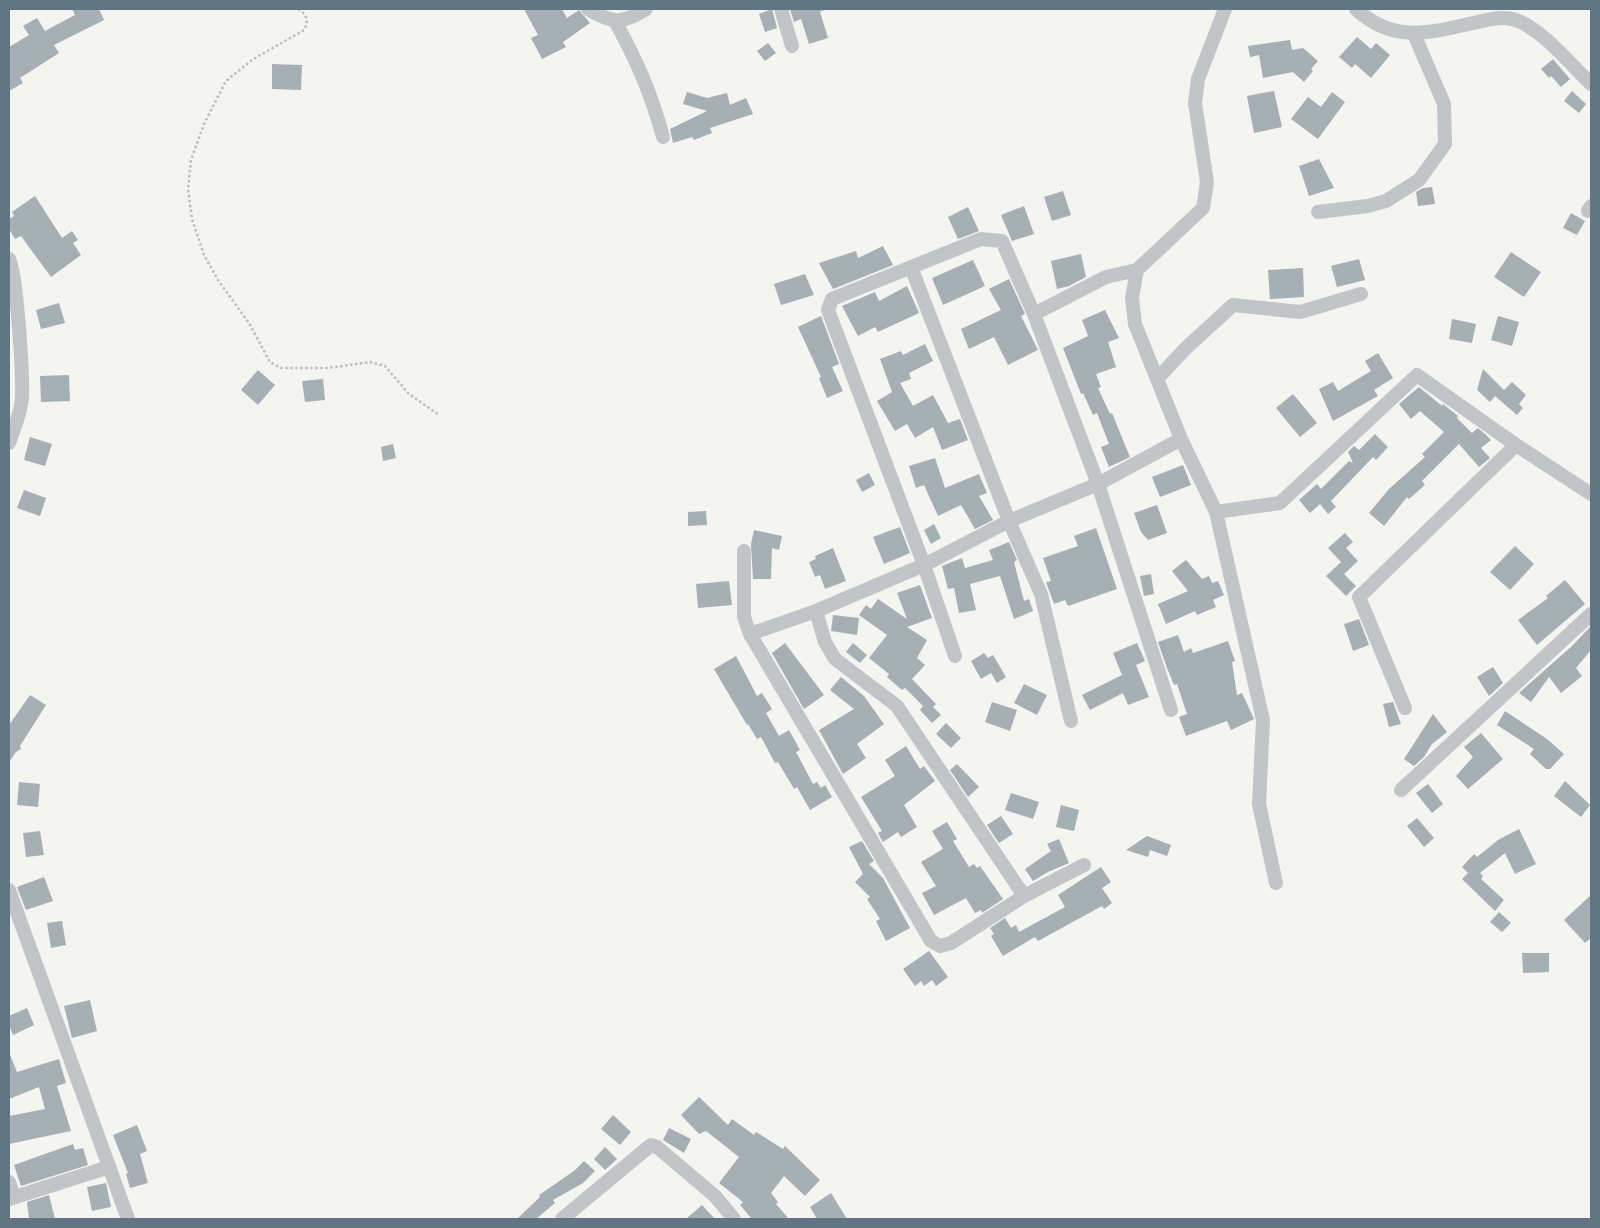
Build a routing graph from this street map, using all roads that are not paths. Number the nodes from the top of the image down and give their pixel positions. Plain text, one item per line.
1 (588, 9) edge
2 (646, 9) edge
3 (781, 9) edge
4 (1225, 9) edge
5 (1356, 9) edge
6 (1492, 14) edge
7 (615, 21) junction
8 (1414, 34) junction
9 (792, 46) dead end
10 (1591, 83) edge
11 (663, 137) dead end
12 (1318, 212) dead end
13 (9, 259) edge
14 (911, 267) junction
15 (1137, 270) junction
16 (12, 290) edge
17 (1361, 294) dead end
18 (1034, 314) junction
19 (1157, 379) junction
20 (1181, 439) junction
21 (9, 443) edge
22 (1516, 445) junction
23 (1098, 484) junction
24 (1591, 494) edge
25 (1216, 512) junction
26 (1009, 521) junction
27 (744, 552) dead end
28 (924, 565) junction
29 (816, 610) junction
30 (1591, 614) edge
31 (750, 634) junction
32 (955, 656) dead end
33 (1405, 708) dead end
34 (1171, 710) dead end
35 (1071, 720) dead end
36 (1401, 790) dead end
37 (1084, 866) dead end
38 (1276, 883) dead end
39 (9, 890) edge
40 (1024, 896) junction
41 (109, 1167) junction
42 (9, 1182) edge
43 (12, 1198) edge
44 (128, 1219) edge
45 (564, 1219) edge
46 (734, 1219) edge

1 - 7 street
2 - 7 street
3 - 9 street
4 - 15 street
5 - 8 street
6 - 8 street
6 - 10 street
7 - 11 street
8 - 12 street
13 - 16 street
14 - 18 street
14 - 26 street
14 - 28 street
15 - 18 street
15 - 19 street
16 - 21 street
17 - 19 street
18 - 23 street
19 - 20 street
20 - 23 street
20 - 25 street
22 - 24 street
22 - 25 street
22 - 33 street
23 - 26 street
23 - 34 street
25 - 38 street
26 - 28 street
26 - 35 street
27 - 31 street
28 - 29 street
28 - 32 street
29 - 31 street
29 - 40 street
30 - 36 street
31 - 40 street
37 - 40 street
39 - 41 street
41 - 43 street
41 - 44 street
42 - 43 street
45 - 46 street

